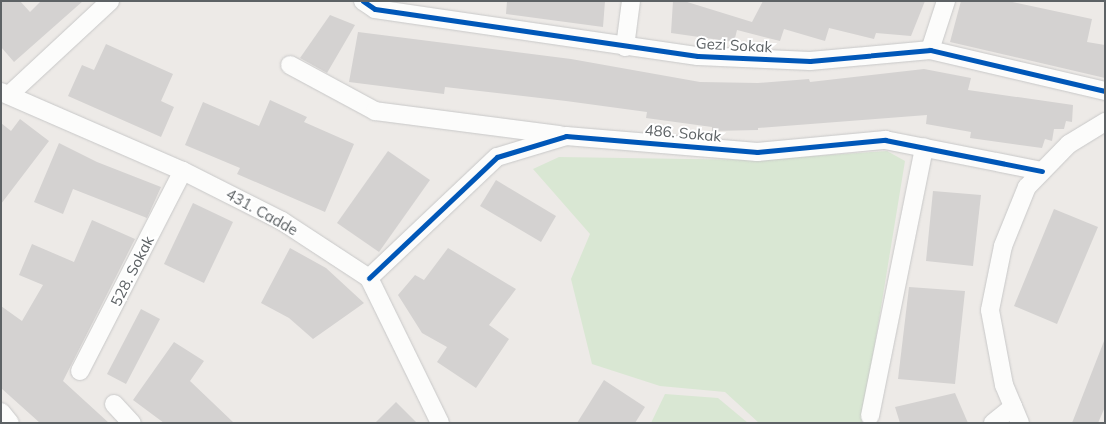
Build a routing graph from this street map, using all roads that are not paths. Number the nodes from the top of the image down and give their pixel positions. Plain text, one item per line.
1 (110, 1) edge
2 (363, 1) edge
3 (631, 1) edge
4 (946, 1) edge
5 (625, 47) junction
6 (930, 50) junction
7 (290, 65) dead end
8 (1105, 92) edge
9 (5, 93) edge
10 (1105, 122) edge
11 (566, 136) junction
12 (924, 147) junction
13 (183, 171) junction
14 (1042, 171) junction
15 (369, 278) junction
16 (80, 371) dead end
17 (114, 404) dead end
18 (1, 412) edge
19 (1016, 415) edge
20 (870, 416) dead end
21 (10, 423) edge
22 (132, 423) edge
23 (440, 423) edge
24 (992, 423) edge

1 - 9 street
2 - 5 street, Gezi Sokak
3 - 5 street
4 - 6 street
5 - 6 street, Gezi Sokak
6 - 8 street, Gezi Sokak
7 - 11 street
9 - 13 street, 431. Cadde
10 - 14 street
11 - 12 street, 486. Sokak
11 - 15 street, 486. Sokak
12 - 14 street, 486. Sokak
12 - 20 street
13 - 15 street, 431. Cadde
13 - 16 street, 528. Sokak
14 - 19 street
15 - 23 street
17 - 22 street
18 - 21 street
19 - 24 street

